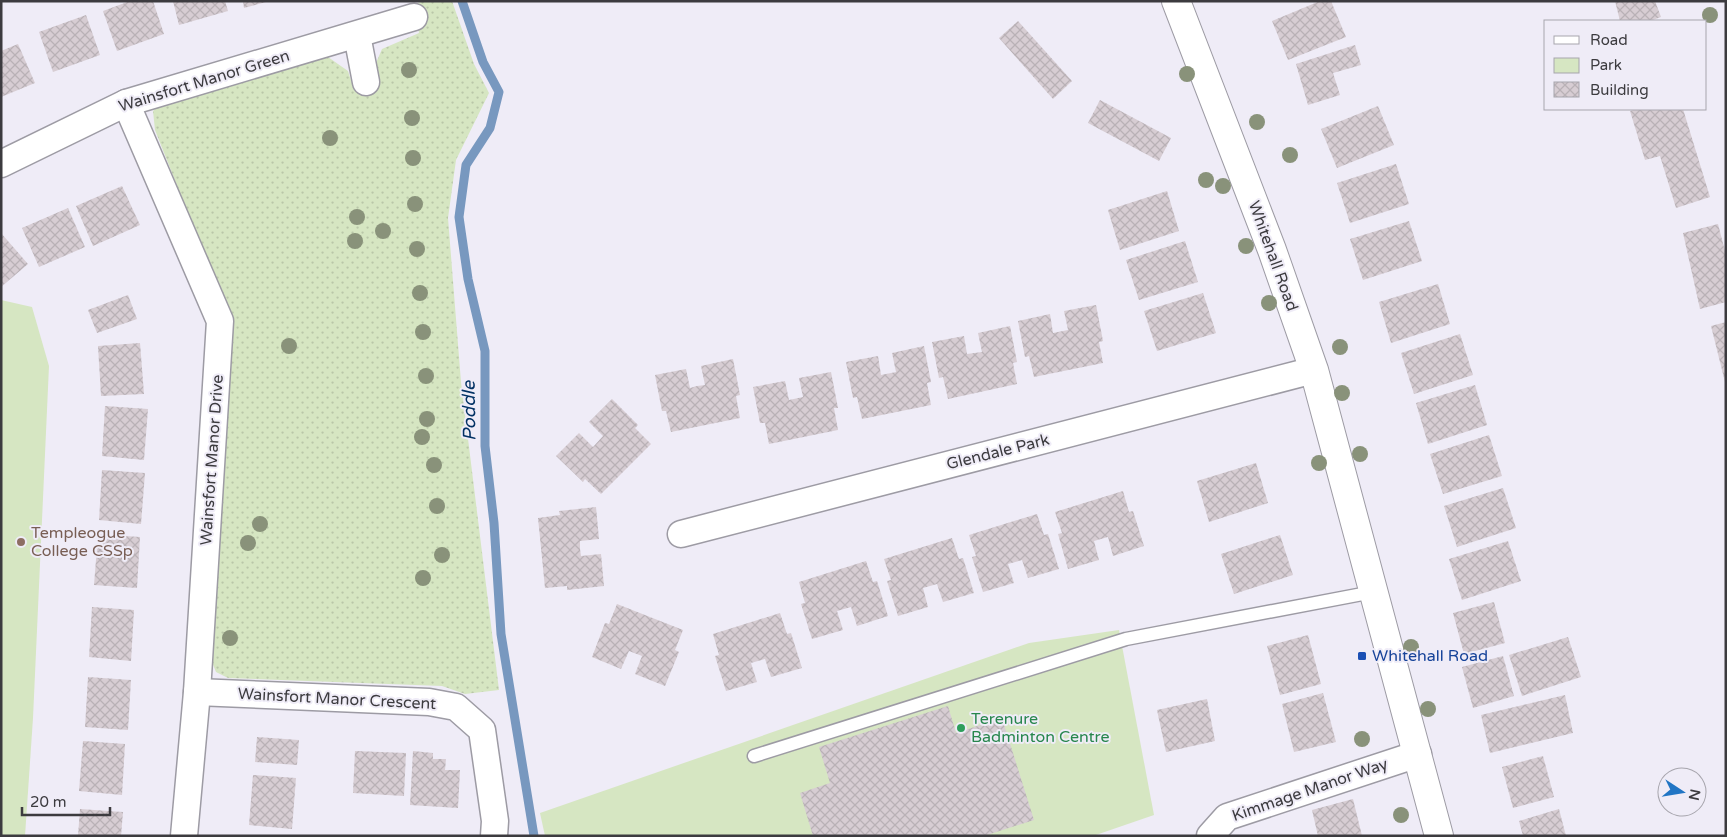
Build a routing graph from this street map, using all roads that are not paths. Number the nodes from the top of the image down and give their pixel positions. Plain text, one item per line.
1 (1176, 1) edge
2 (414, 17) dead end
3 (357, 35) junction
4 (366, 82) dead end
5 (126, 103) junction
6 (1, 164) edge
7 (1314, 370) junction
8 (682, 534) dead end
9 (1373, 592) junction
10 (197, 692) junction
11 (1418, 754) junction
12 (754, 756) dead end
13 (184, 836) edge
14 (494, 836) edge
15 (1210, 836) edge
16 (1439, 836) edge

1 - 7 street, Whitehall Road
2 - 3 street, Wainsfort Manor Green
3 - 4 street
3 - 5 street, Wainsfort Manor Green
5 - 6 street, Wainsfort Manor Green
5 - 10 street, Wainsfort Manor Drive
7 - 8 street, Glendale Park
7 - 9 street, Whitehall Road
9 - 11 street, Whitehall Road
9 - 12 lane
10 - 13 street, Wainsfort Manor Drive
10 - 14 street, Wainsfort Manor Crescent
11 - 15 street, Kimmage Manor Way
11 - 16 street, Whitehall Road

